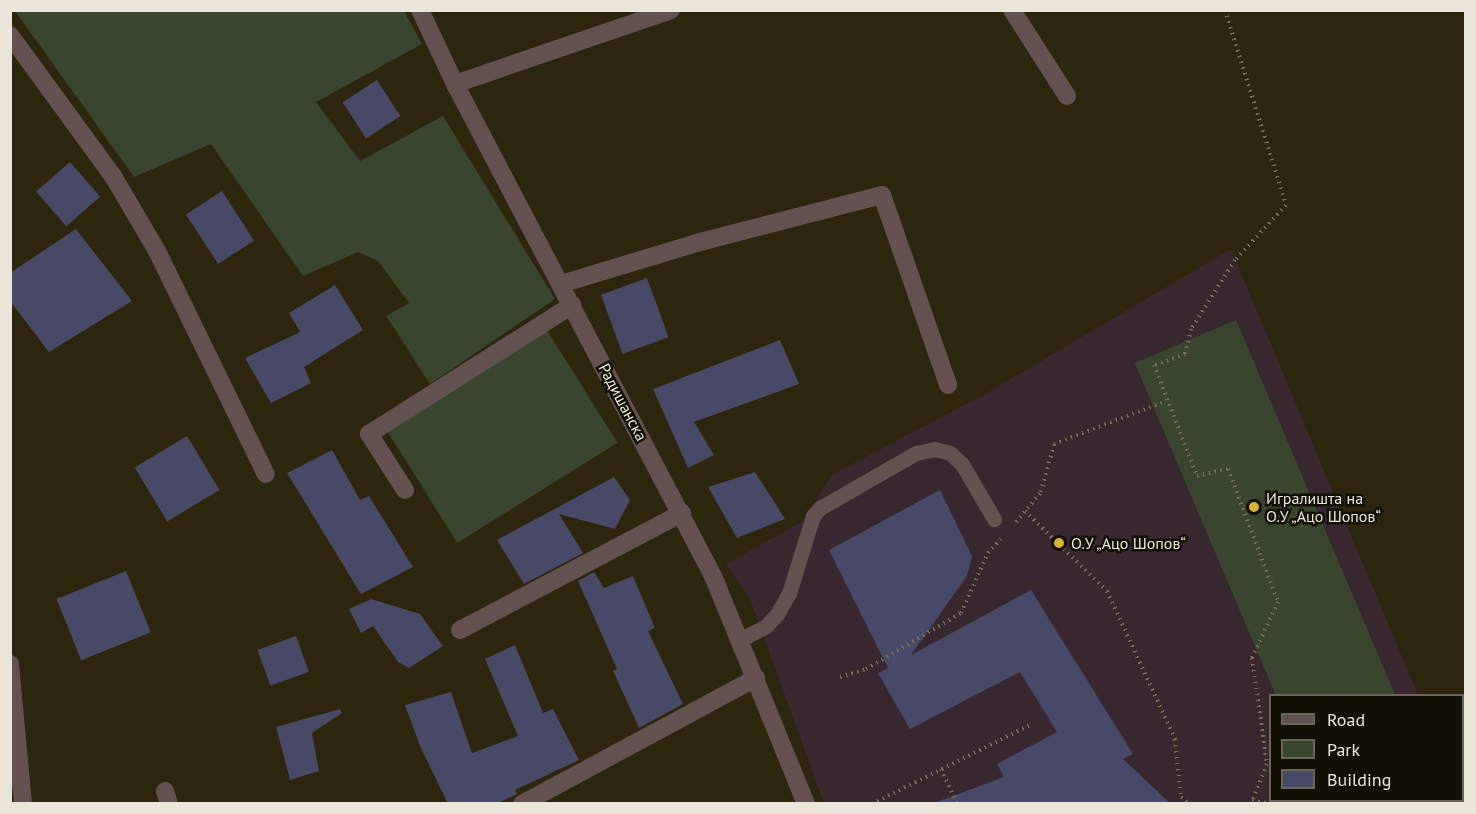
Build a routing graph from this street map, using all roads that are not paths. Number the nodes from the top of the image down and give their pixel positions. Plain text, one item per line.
1 (420, 10) edge
2 (671, 10) edge
3 (1012, 10) edge
4 (10, 35) edge
5 (455, 84) junction
6 (1067, 96) dead end
7 (561, 284) junction
8 (572, 305) junction
9 (948, 385) dead end
10 (266, 474) dead end
11 (405, 490) dead end
12 (682, 513) junction
13 (994, 519) dead end
14 (460, 630) dead end
15 (741, 639) junction
16 (10, 664) edge
17 (756, 678) junction
18 (23, 804) edge
19 (522, 804) edge
20 (806, 804) edge

1 - 5 street, Радишанска
2 - 5 street
3 - 6 street
4 - 10 street
5 - 7 street, Радишанска
7 - 8 street, Радишанска
7 - 9 street
8 - 11 street
8 - 12 street, Радишанска
12 - 14 street
12 - 15 street, Радишанска
13 - 15 lane
15 - 17 street, Радишанска
16 - 18 street
17 - 19 street
17 - 20 street, Радишанска

